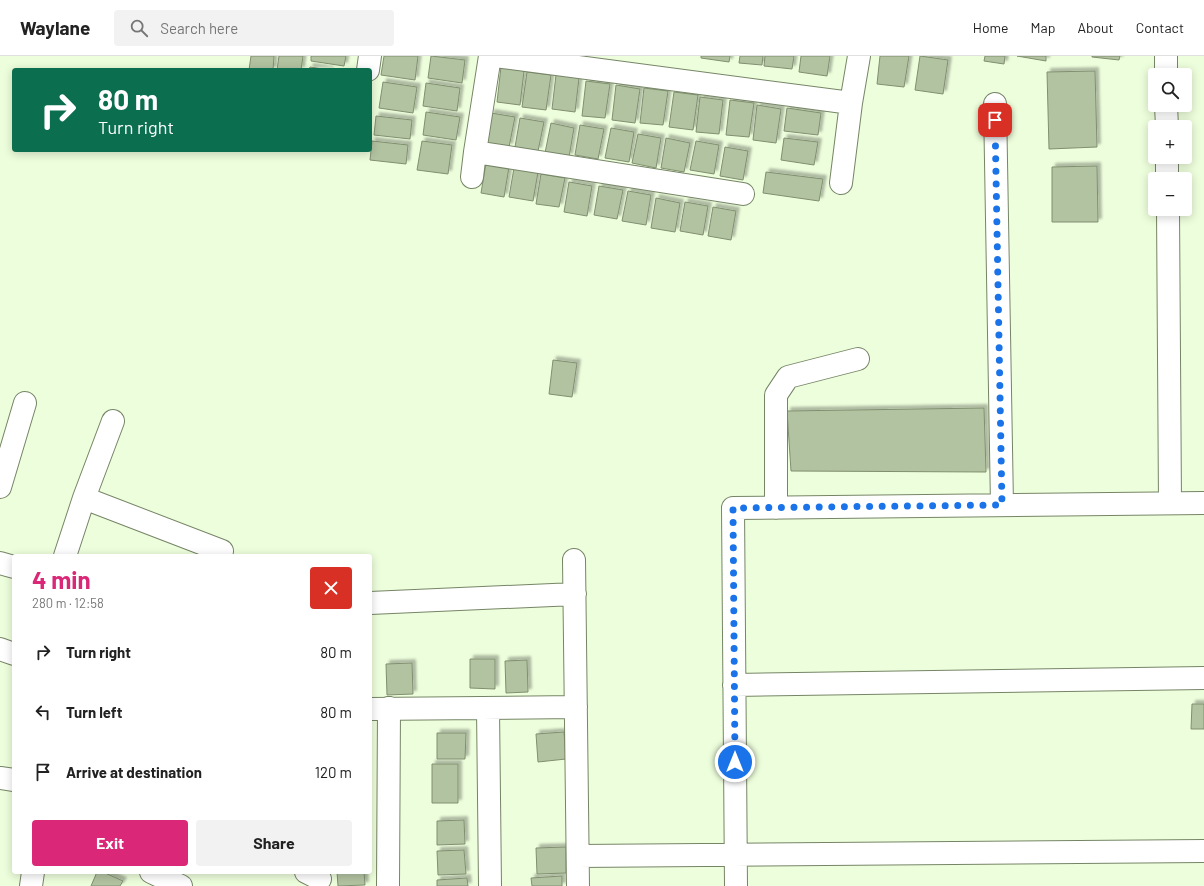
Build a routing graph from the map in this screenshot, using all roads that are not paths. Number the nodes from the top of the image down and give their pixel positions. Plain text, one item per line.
1 (370, 56) edge
2 (490, 56) edge
3 (495, 56) edge
4 (859, 56) edge
5 (1166, 56) edge
6 (368, 68) edge
7 (1166, 68) edge
8 (851, 104) junction
9 (995, 104) dead end
10 (475, 152) junction
11 (472, 177) dead end
12 (841, 183) dead end
13 (743, 194) dead end
14 (1168, 216) edge
15 (858, 359) dead end
16 (25, 403) dead end
17 (113, 421) dead end
18 (1, 484) edge
19 (84, 498) junction
20 (1170, 503) junction
21 (1204, 503) edge
22 (1002, 505) junction
23 (776, 508) junction
24 (66, 554) edge
25 (221, 554) edge
26 (574, 560) dead end
27 (0, 563) edge
28 (12, 566) edge
29 (575, 594) junction
30 (372, 603) edge
31 (0, 649) edge
32 (12, 653) edge
33 (1204, 678) edge
34 (734, 685) junction
35 (576, 707) junction
36 (488, 708) junction
37 (379, 709) edge
38 (0, 778) edge
39 (12, 780) edge
40 (1204, 851) edge
41 (735, 855) junction
42 (578, 856) junction
43 (33, 874) edge
44 (155, 874) edge
45 (31, 886) edge
46 (181, 886) edge
47 (388, 886) edge
48 (490, 886) edge
49 (578, 886) edge
50 (736, 886) edge

1 - 6 street
2 - 10 street
3 - 8 street
4 - 8 street
5 - 7 street
8 - 12 street
9 - 22 street
10 - 11 street
10 - 13 street
14 - 20 street
15 - 23 street
16 - 18 street
17 - 19 street
19 - 24 street
19 - 25 street
20 - 21 street
20 - 22 street
22 - 23 street
23 - 34 street
26 - 29 street
27 - 28 street
29 - 30 street
29 - 35 street
31 - 32 street
33 - 34 street
34 - 41 street
35 - 36 street
35 - 42 street
36 - 37 street
36 - 48 street
37 - 47 street
38 - 39 street
40 - 41 street
41 - 42 street
41 - 50 street
42 - 49 street
43 - 45 street
44 - 46 street

